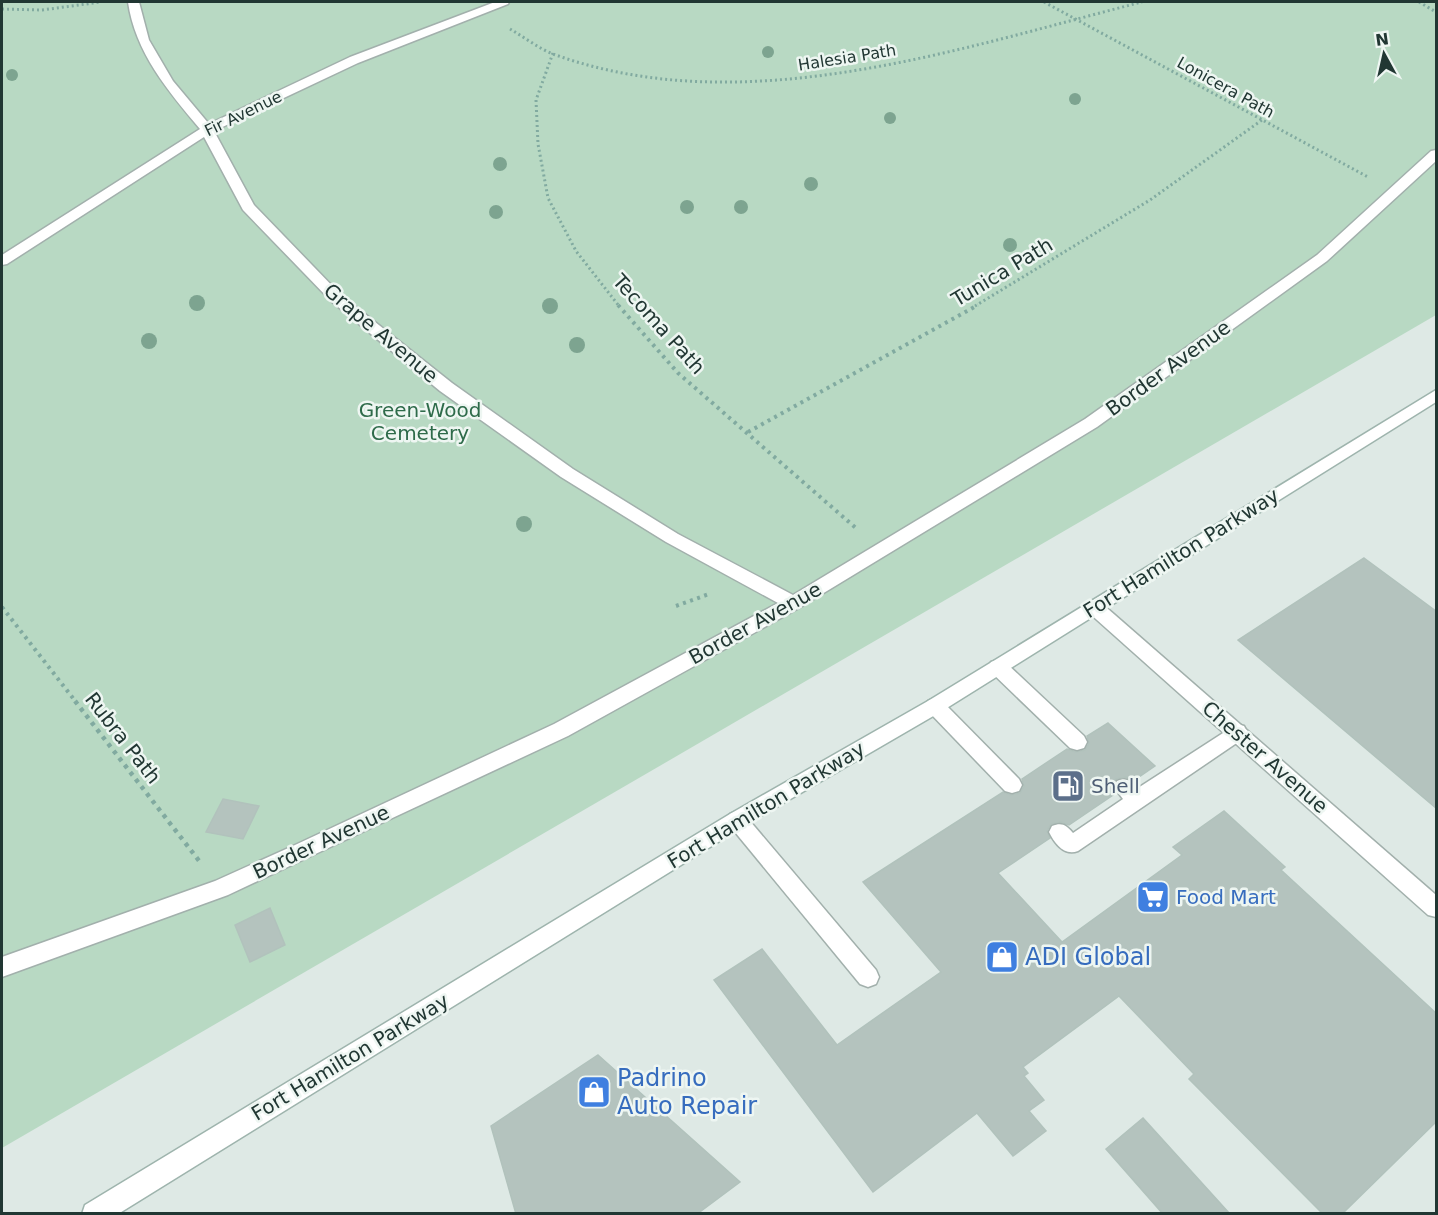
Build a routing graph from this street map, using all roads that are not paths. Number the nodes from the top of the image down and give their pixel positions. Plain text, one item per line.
1 (134, 2) edge
2 (504, 2) edge
3 (207, 130) junction
4 (1437, 154) edge
5 (2, 261) edge
6 (1437, 395) edge
7 (793, 603) junction
8 (1094, 608) junction
9 (999, 667) junction
10 (935, 706) junction
11 (1237, 732) junction
12 (1077, 742) dead end
13 (1012, 785) dead end
14 (737, 820) junction
15 (1059, 832) dead end
16 (1437, 908) edge
17 (2, 968) edge
18 (868, 977) dead end
19 (94, 1214) edge

1 - 3 main road, Grape Avenue
2 - 3 main road, Fir Avenue
3 - 5 main road, Fir Avenue
3 - 7 main road, Grape Avenue
4 - 7 main road, Border Avenue
6 - 8 main road, Fort Hamilton Parkway
7 - 17 main road, Border Avenue
8 - 9 main road, Fort Hamilton Parkway
8 - 11 main road, Chester Avenue
9 - 10 main road, Fort Hamilton Parkway
9 - 12 main road
10 - 13 main road
10 - 14 main road, Fort Hamilton Parkway
11 - 15 main road
11 - 16 main road, Chester Avenue
14 - 18 main road
14 - 19 main road, Fort Hamilton Parkway

